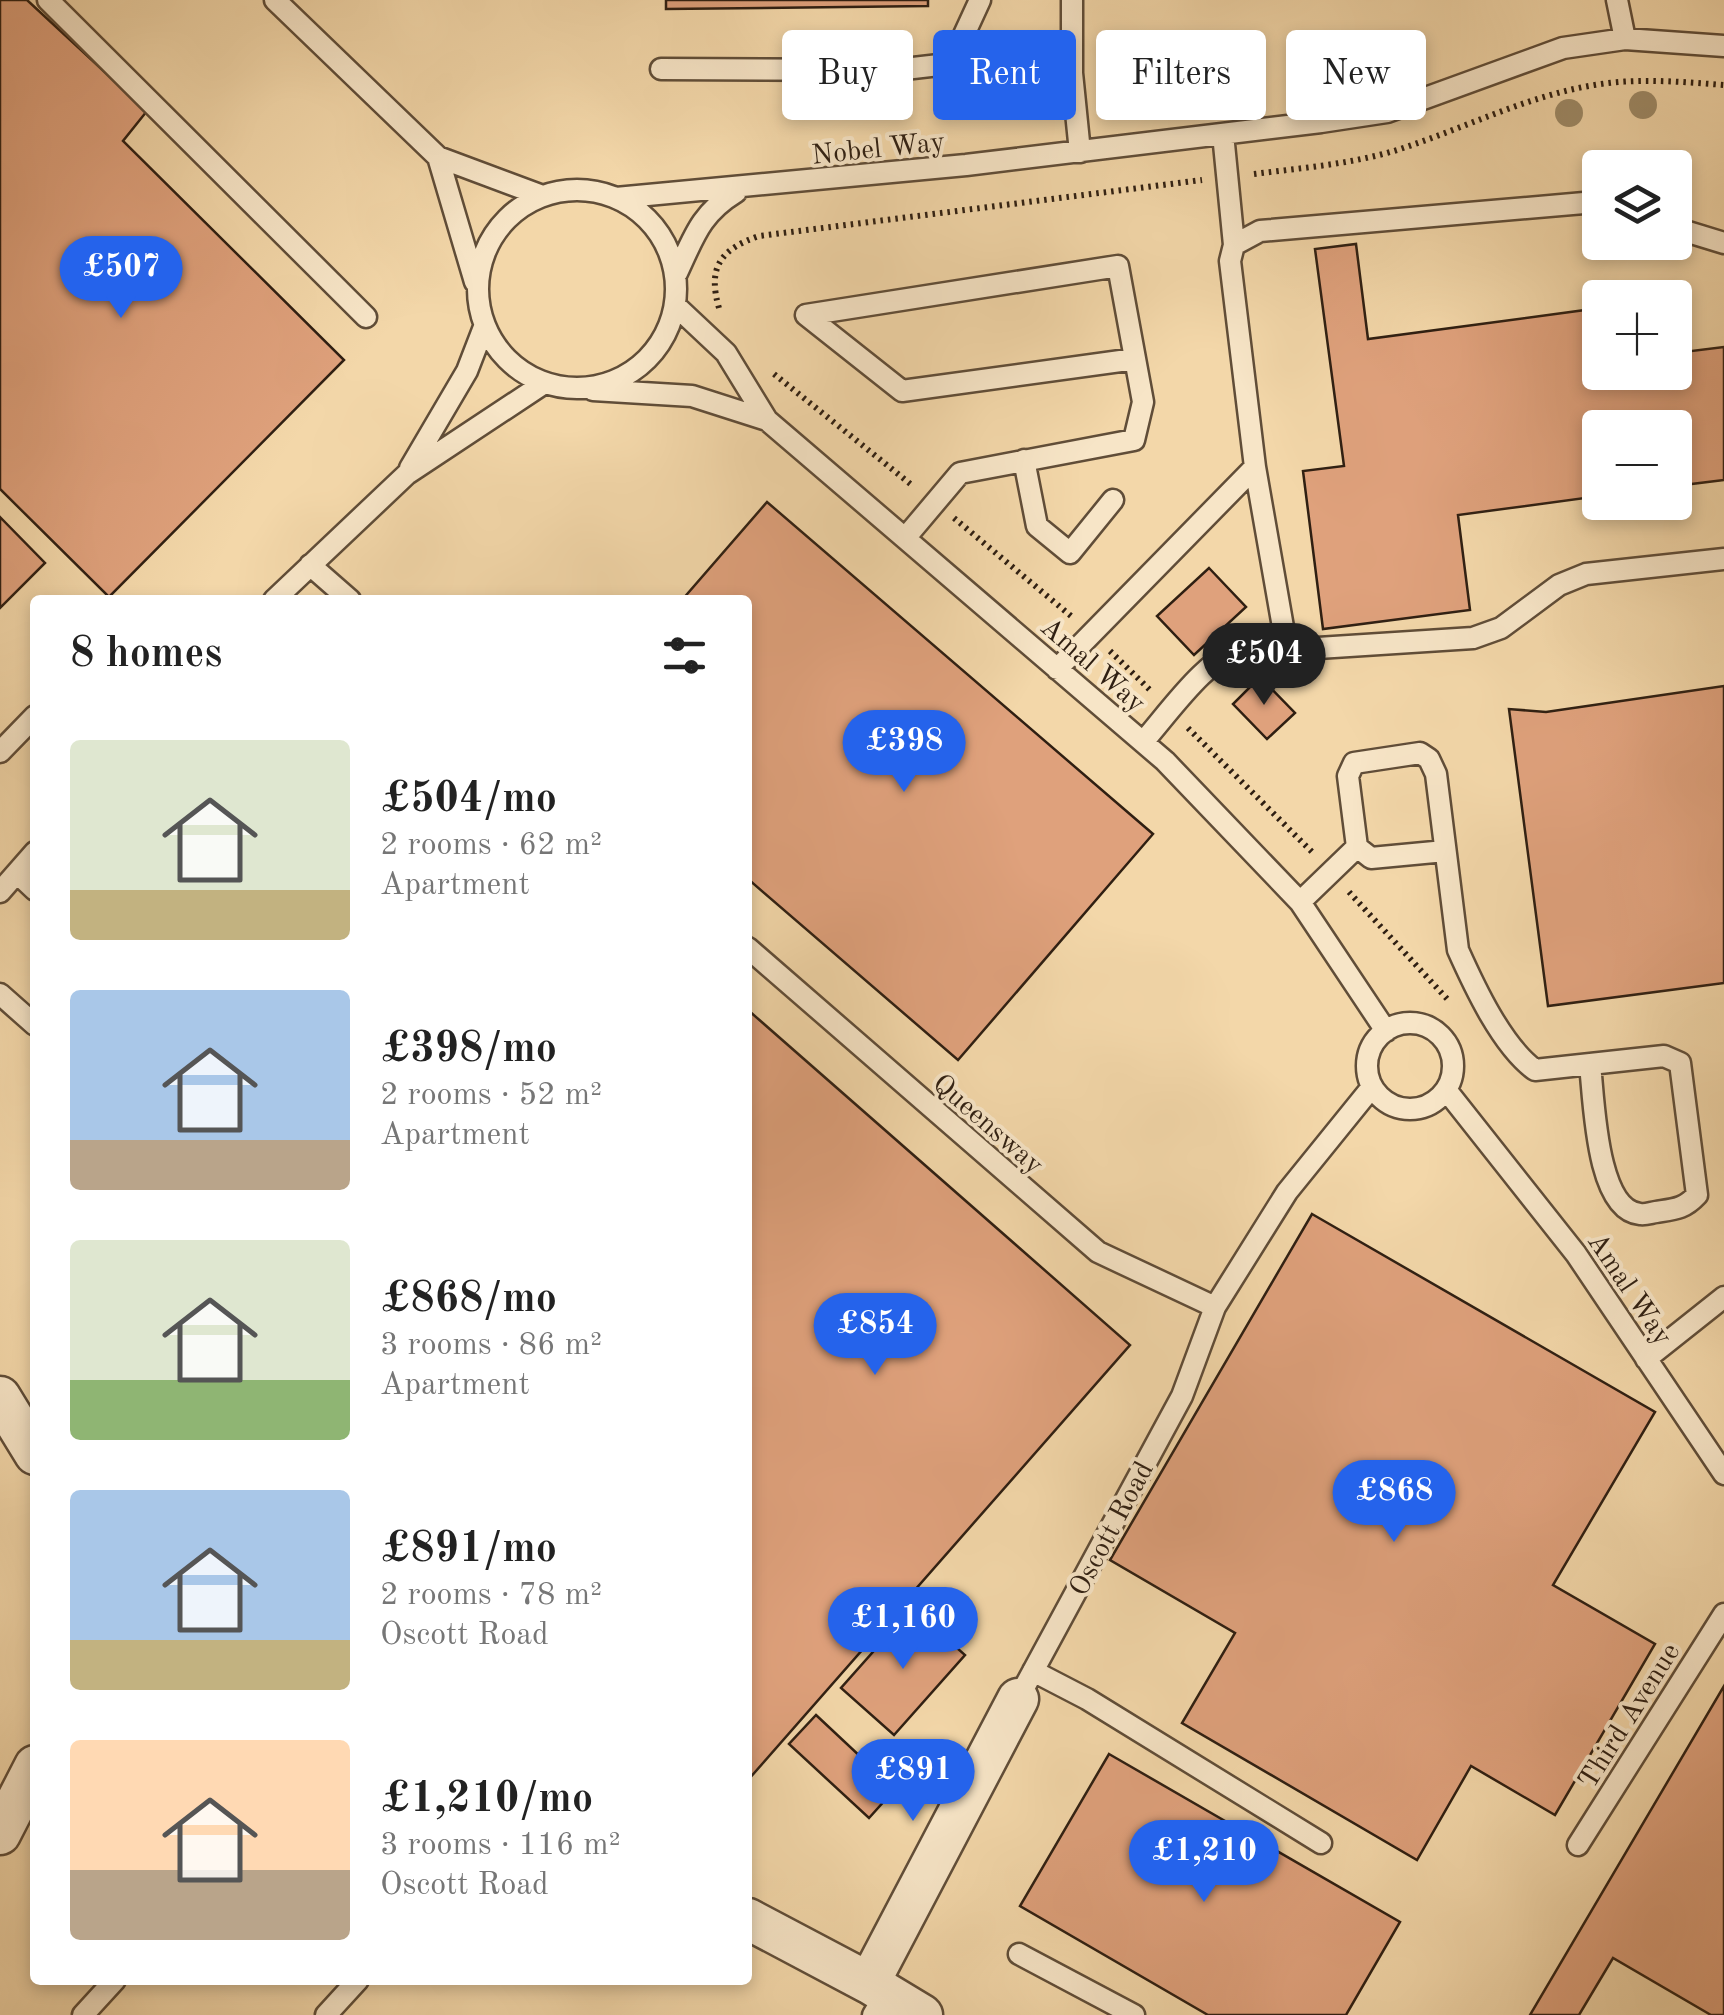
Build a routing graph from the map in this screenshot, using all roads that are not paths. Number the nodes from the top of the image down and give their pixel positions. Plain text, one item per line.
1 (48, 0) edge
2 (275, 0) edge
3 (980, 0) edge
4 (1072, 0) edge
5 (1617, 0) edge
6 (1625, 39) junction
7 (1724, 46) edge
8 (660, 69) dead end
9 (1224, 134) junction
10 (1080, 152) junction
11 (438, 157) junction
12 (742, 188) junction
13 (540, 195) junction
14 (616, 198) junction
15 (1582, 202) edge
16 (1692, 233) edge
17 (1724, 243) edge
18 (1234, 245) junction
19 (677, 273) junction
20 (476, 284) junction
21 (677, 307) junction
22 (366, 317) dead end
23 (484, 327) junction
24 (1135, 360) junction
25 (542, 384) junction
26 (589, 389) junction
27 (767, 420) junction
28 (1024, 460) junction
29 (1255, 467) junction
30 (407, 474) junction
31 (1112, 500) dead end
32 (906, 537) junction
33 (1724, 559) edge
34 (310, 565) junction
35 (279, 595) edge
36 (344, 595) edge
37 (1286, 650) junction
38 (1058, 669) junction
39 (30, 721) edge
40 (1143, 742) junction
41 (0, 752) edge
42 (1357, 846) junction
43 (1446, 851) junction
44 (30, 858) edge
45 (17, 873) junction
46 (30, 885) edge
47 (0, 892) edge
48 (1300, 902) junction
49 (752, 951) edge
50 (0, 994) edge
51 (30, 1021) edge
52 (1386, 1031) junction
53 (1590, 1065) junction
54 (1372, 1087) junction
55 (1447, 1090) junction
56 (1724, 1297) edge
57 (1215, 1307) junction
58 (1646, 1359) junction
59 (0, 1397) edge
60 (30, 1446) edge
61 (1724, 1474) edge
62 (1724, 1614) edge
63 (1026, 1684) junction
64 (30, 1776) edge
65 (30, 1828) edge
66 (0, 1834) edge
67 (0, 1842) edge
68 (1322, 1843) dead end
69 (1578, 1845) dead end
70 (752, 1922) edge
71 (1020, 1954) dead end
72 (110, 1985) edge
73 (353, 1985) edge
74 (876, 1997) edge
75 (83, 2015) edge
76 (326, 2015) edge
77 (922, 2015) edge
78 (1134, 2015) edge

1 - 22 lane
2 - 11 lane
3 - 8 lane
4 - 10 lane
5 - 6 lane
6 - 7 lane, Nobel Way
6 - 9 lane, Nobel Way
9 - 10 lane, Nobel Way
9 - 18 lane
10 - 12 lane, Nobel Way
11 - 13 lane
11 - 20 lane
12 - 14 lane, Nobel Way
12 - 19 lane
13 - 14 lane
13 - 20 lane
14 - 19 lane
15 - 18 lane
16 - 17 lane
18 - 29 lane
19 - 21 lane
20 - 23 lane
21 - 26 lane
21 - 27 lane, Amal Way
23 - 25 lane
23 - 30 lane
24 - 24 lane
24 - 28 lane
25 - 26 lane
25 - 30 lane
26 - 27 lane, Amal Way
27 - 32 lane, Amal Way
28 - 31 lane
28 - 32 lane
29 - 37 lane
29 - 38 lane
30 - 34 lane
32 - 38 lane, Amal Way
33 - 37 lane
34 - 35 lane
34 - 36 lane
37 - 40 lane
38 - 40 lane, Amal Way
39 - 41 lane
40 - 48 lane, Amal Way
42 - 43 lane
42 - 43 lane
42 - 48 lane
43 - 53 lane
44 - 45 lane
45 - 46 lane
45 - 47 lane
48 - 52 lane, Amal Way
49 - 57 lane, Queensway
50 - 51 lane
52 - 54 lane
52 - 55 lane
53 - 53 lane
54 - 55 lane
54 - 57 lane, Oscott Road
55 - 58 lane, Amal Way
56 - 58 lane
57 - 63 lane, Oscott Road
58 - 61 lane, Amal Way
59 - 60 street
62 - 69 lane, Third Avenue
63 - 68 lane
63 - 74 street, Oscott Road
64 - 66 street
65 - 67 street
70 - 74 street
71 - 78 lane
72 - 75 lane
73 - 76 lane
74 - 77 street

